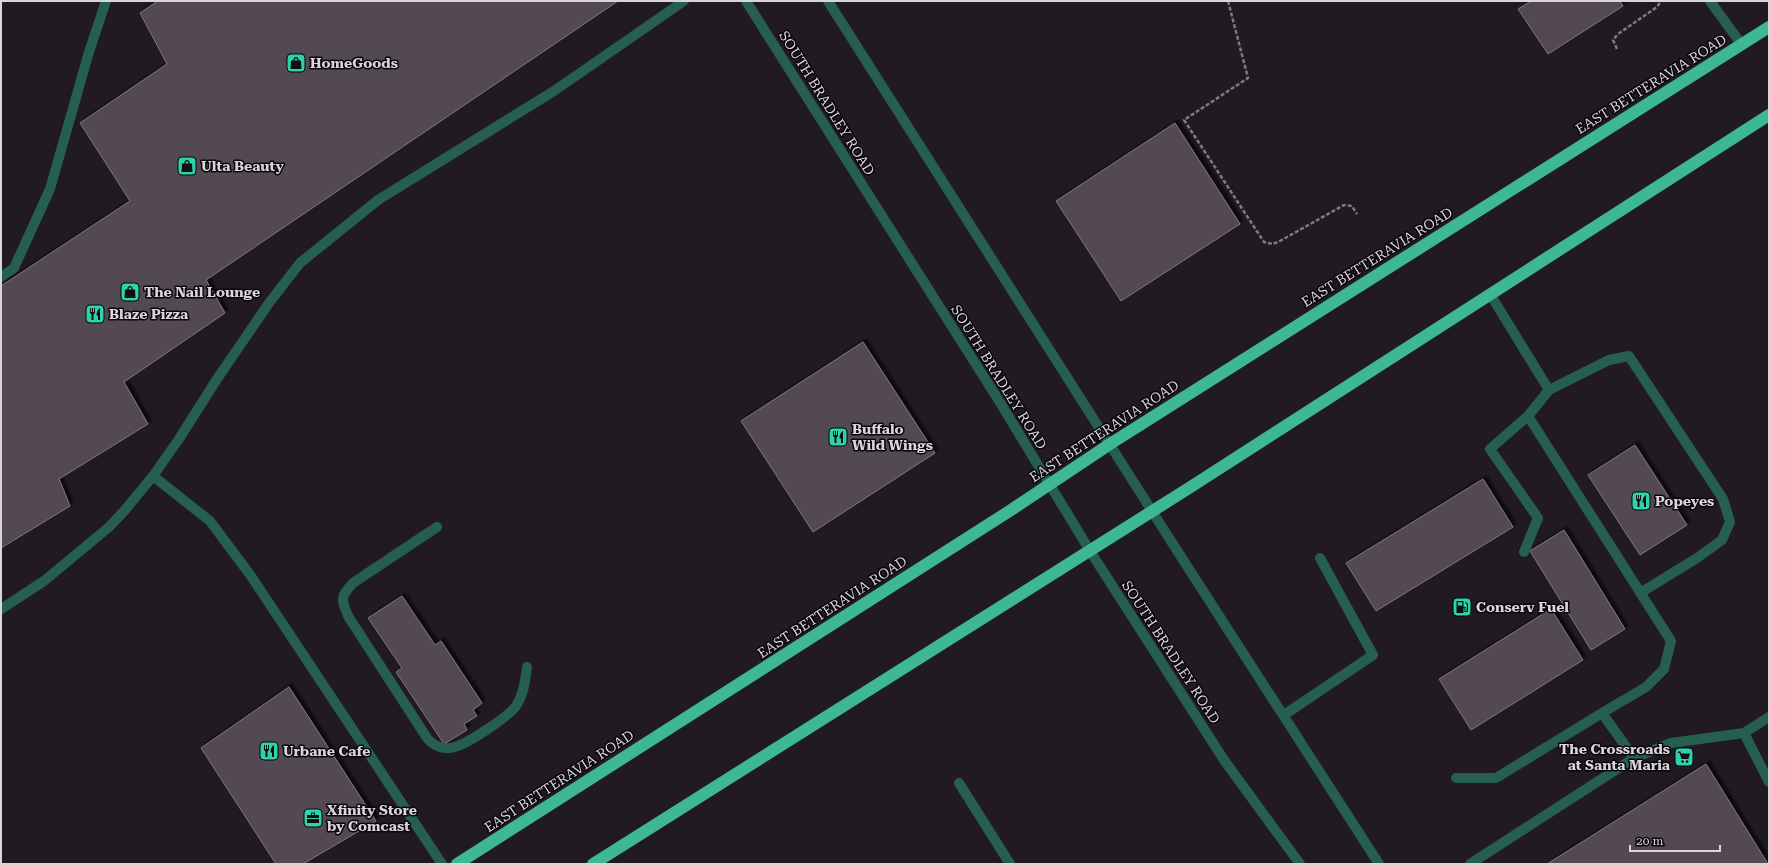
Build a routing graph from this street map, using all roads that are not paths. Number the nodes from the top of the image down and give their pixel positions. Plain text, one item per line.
1 (106, 1) edge
2 (684, 1) edge
3 (746, 1) edge
4 (828, 1) edge
5 (1710, 1) edge
6 (1769, 27) edge
7 (1742, 45) junction
8 (1769, 115) edge
9 (1, 277) edge
10 (1490, 294) junction
11 (1549, 390) junction
12 (1528, 416) junction
13 (1110, 444) junction
14 (153, 476) junction
15 (1049, 484) junction
16 (1152, 511) junction
17 (437, 527) dead end
18 (1090, 551) junction
19 (1524, 552) dead end
20 (1320, 558) dead end
21 (1640, 593) junction
22 (1, 609) edge
23 (527, 667) dead end
24 (1602, 713) junction
25 (1284, 715) junction
26 (1769, 717) edge
27 (1744, 733) junction
28 (1634, 758) junction
29 (1456, 778) dead end
30 (1769, 782) edge
31 (959, 783) dead end
32 (442, 864) edge
33 (457, 864) edge
34 (594, 864) edge
35 (1010, 864) edge
36 (1300, 864) edge
37 (1379, 864) edge
38 (1470, 864) edge

1 - 9 street
2 - 14 street
3 - 15 street, SOUTH BRADLEY ROAD
4 - 13 street
5 - 7 street
6 - 7 highway, EAST BETTERAVIA ROAD
7 - 13 highway, EAST BETTERAVIA ROAD
8 - 10 highway
10 - 11 street
10 - 16 highway
11 - 12 street
11 - 21 street
12 - 19 street
12 - 21 street
13 - 15 highway, EAST BETTERAVIA ROAD
13 - 16 street
14 - 22 street
14 - 32 street
15 - 18 street, SOUTH BRADLEY ROAD
15 - 33 highway, EAST BETTERAVIA ROAD
16 - 18 highway
16 - 25 street
17 - 23 street
18 - 34 highway
18 - 36 street, SOUTH BRADLEY ROAD
20 - 25 street
21 - 24 street
24 - 28 street
24 - 29 street
25 - 37 street
26 - 27 street
27 - 28 street
27 - 30 street
28 - 38 street
31 - 35 street

